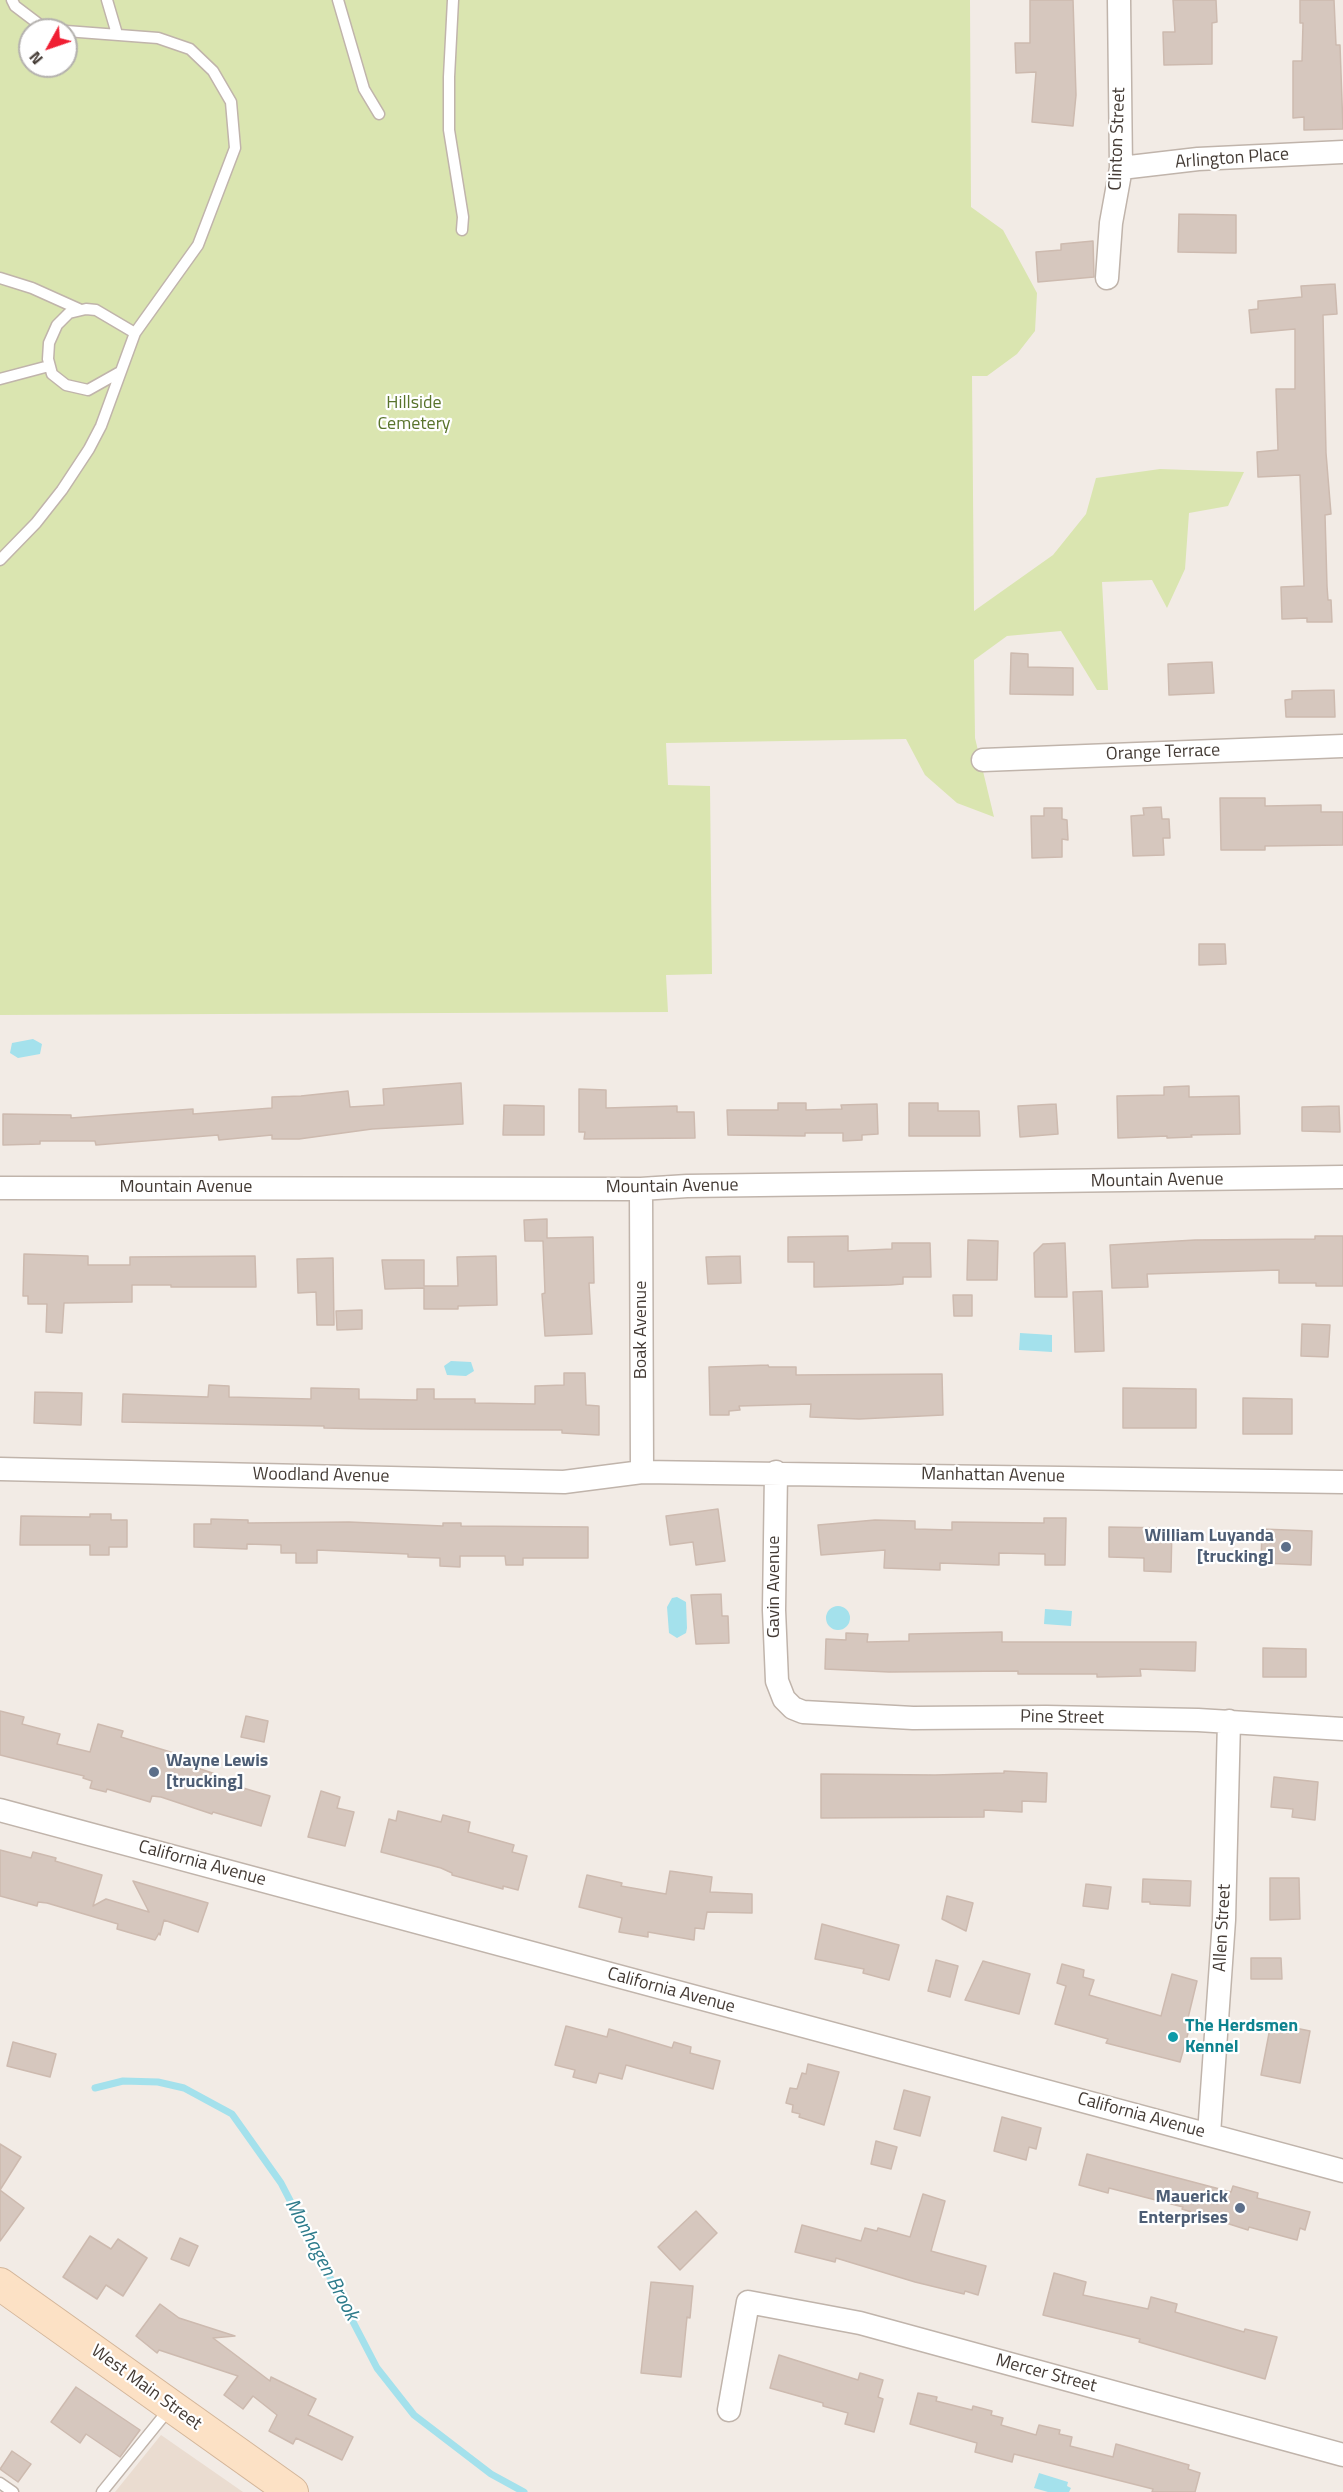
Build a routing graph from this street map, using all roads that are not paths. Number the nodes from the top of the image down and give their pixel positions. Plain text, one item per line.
1 (12, 0) edge
2 (107, 0) edge
3 (338, 0) edge
4 (453, 0) edge
5 (1119, 0) edge
6 (31, 18) edge
7 (78, 32) edge
8 (117, 34) junction
9 (379, 114) dead end
10 (1343, 152) edge
11 (1121, 168) junction
12 (462, 230) dead end
13 (0, 278) edge
14 (1107, 278) dead end
15 (81, 310) junction
16 (135, 333) junction
17 (50, 366) junction
18 (120, 372) junction
19 (0, 379) edge
20 (0, 560) edge
21 (1343, 746) edge
22 (983, 760) dead end
23 (1343, 1177) edge
24 (0, 1188) edge
25 (641, 1189) junction
26 (0, 1469) edge
27 (642, 1472) junction
28 (776, 1472) junction
29 (1343, 1482) edge
30 (784, 1699) joint
31 (1229, 1722) junction
32 (1343, 1729) edge
33 (0, 1810) edge
34 (1209, 2134) junction
35 (1343, 2171) edge
36 (0, 2284) edge
37 (171, 2406) junction
38 (729, 2410) dead end
39 (1343, 2455) edge
40 (0, 2483) edge
41 (13, 2492) edge
42 (102, 2492) edge
43 (292, 2492) edge

1 - 6 lane
2 - 8 lane
3 - 9 lane
4 - 12 lane
5 - 11 street, Clinton Street
7 - 8 lane
8 - 16 lane
10 - 11 street, Arlington Place
11 - 14 street, Clinton Street
13 - 15 lane
15 - 16 lane
15 - 17 lane
16 - 18 lane
17 - 18 lane
17 - 19 lane
18 - 20 lane
21 - 22 street, Orange Terrace
23 - 25 street, Mountain Avenue
24 - 25 street, Mountain Avenue
25 - 27 street, Boak Avenue
26 - 27 street, Woodland Avenue
27 - 28 street, Manhattan Avenue
28 - 29 street, Manhattan Avenue
28 - 30 street, Gavin Avenue
30 - 31 street, Pine Street
31 - 32 street, Pine Street
31 - 34 street, Allen Street
33 - 34 street, California Avenue
34 - 35 street, California Avenue
36 - 37 street, West Main Street
37 - 42 lane
37 - 43 street, West Main Street
38 - 39 street, Mercer Street
40 - 41 lane

